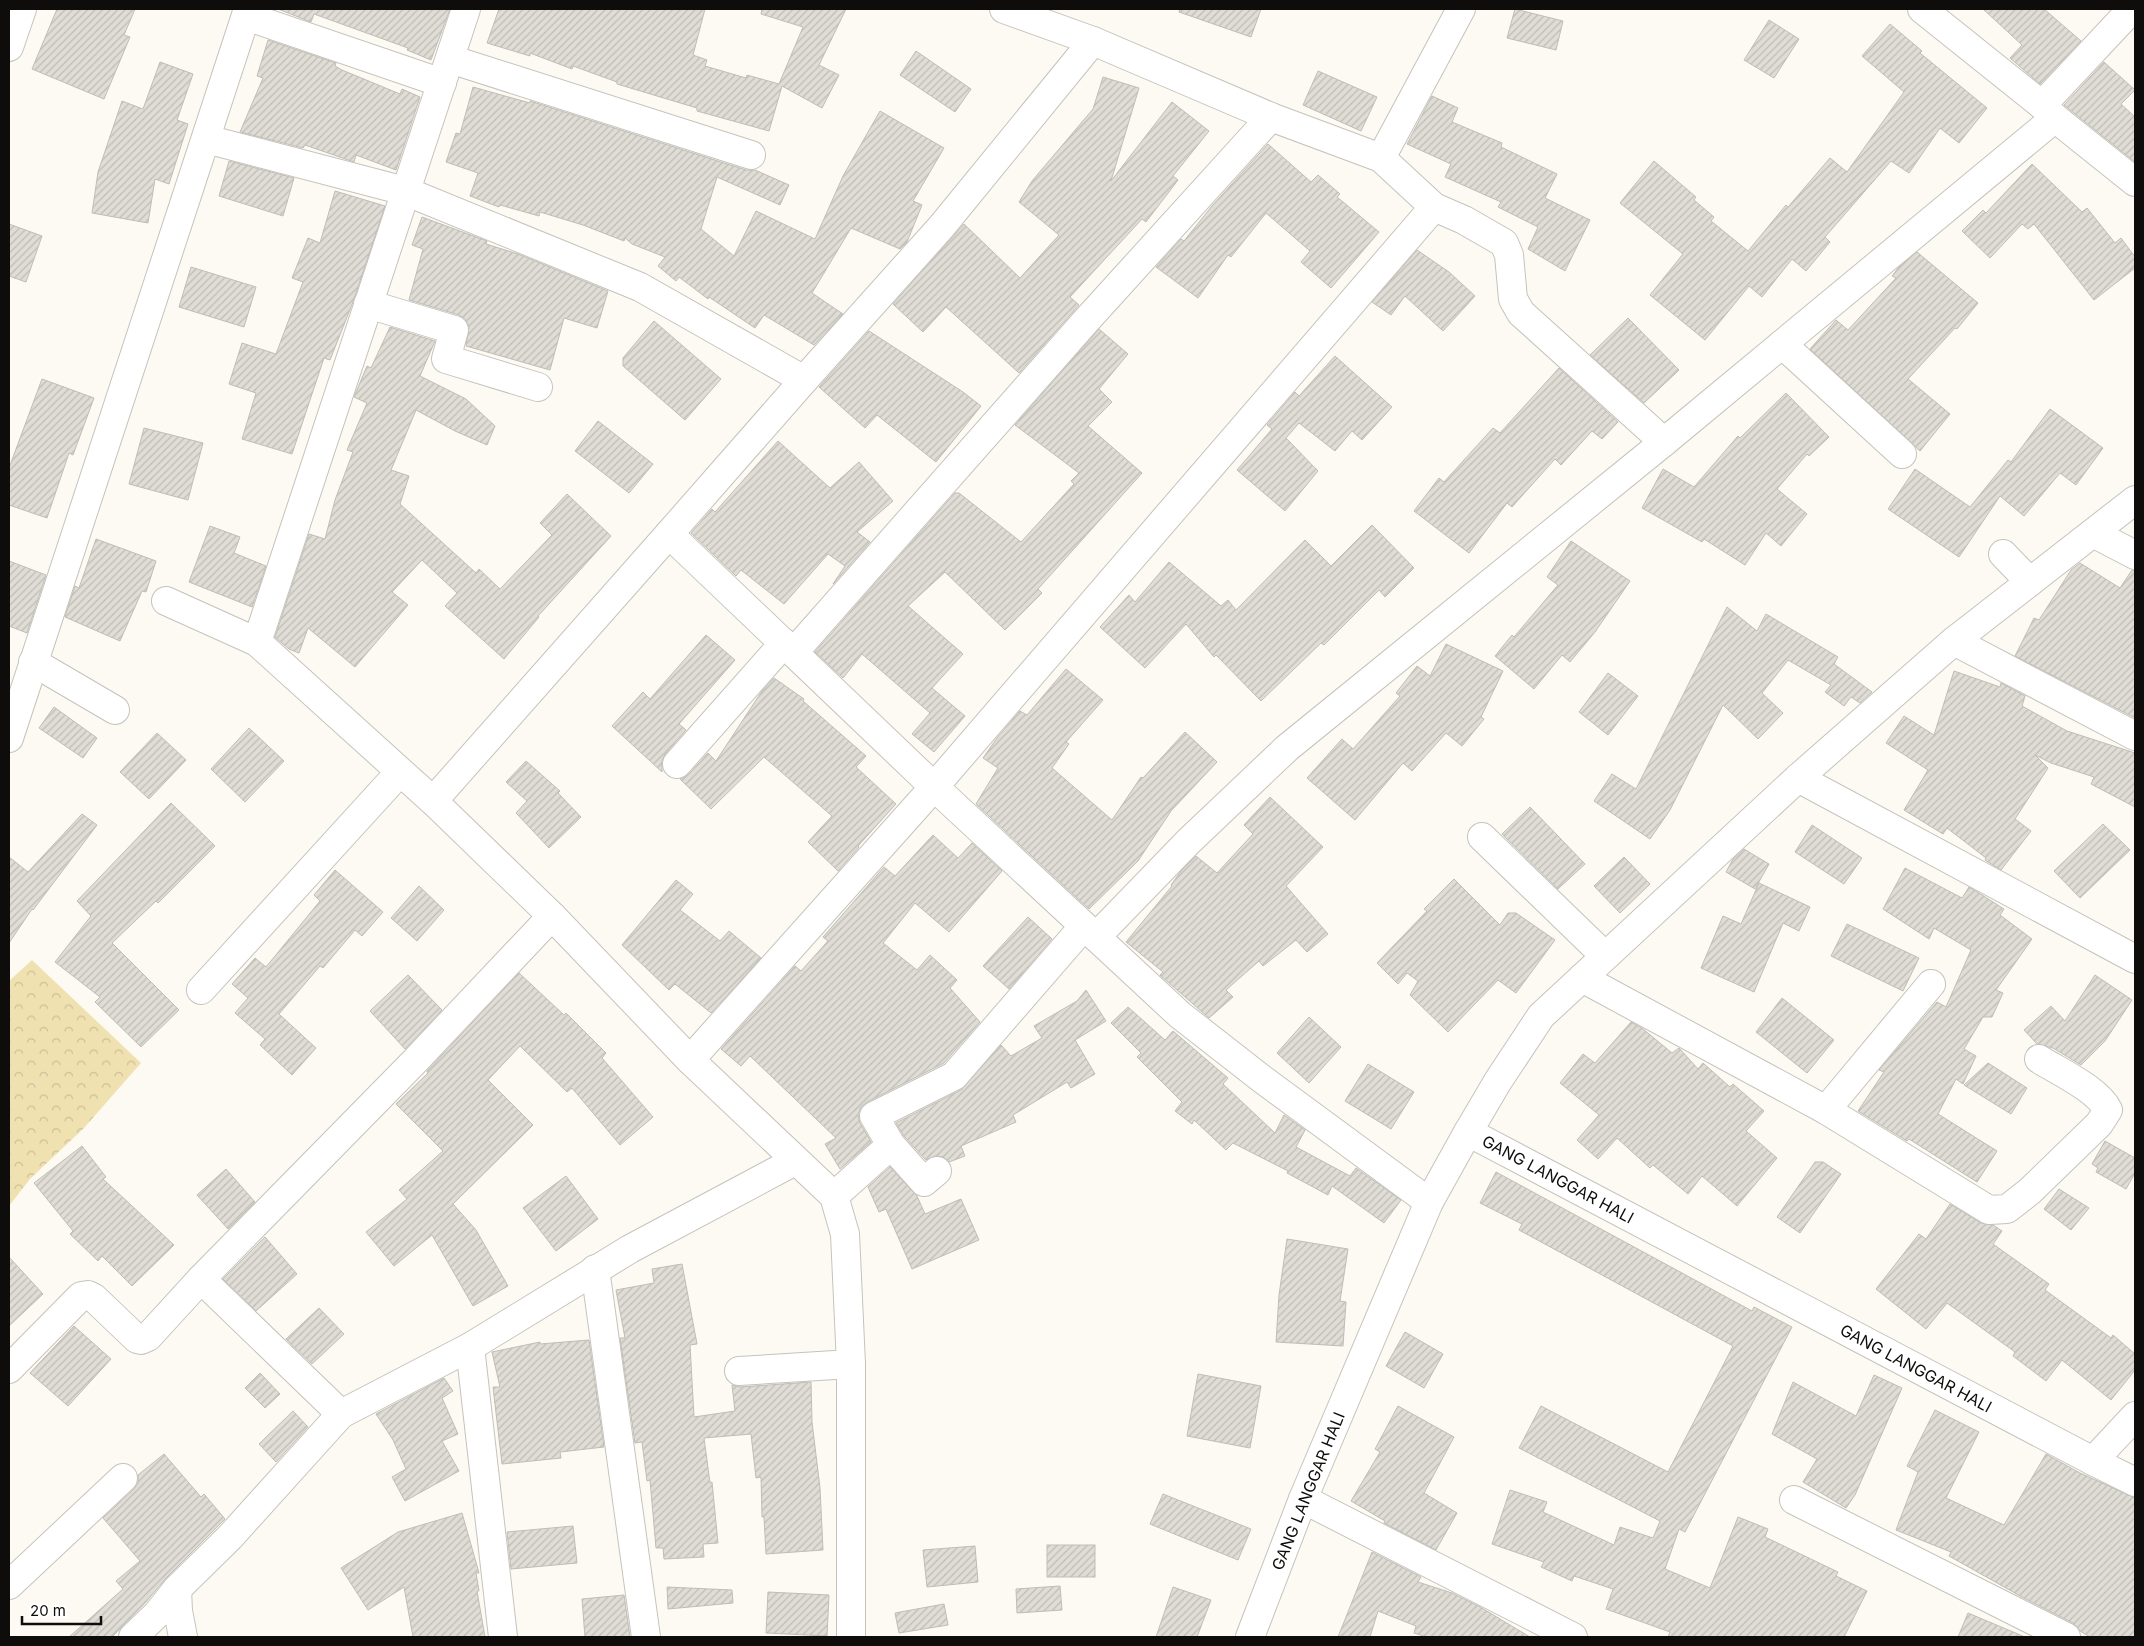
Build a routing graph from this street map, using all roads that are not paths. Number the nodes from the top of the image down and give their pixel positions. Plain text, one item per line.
1 (22, 9) edge
2 (466, 9) edge
3 (1004, 9) edge
4 (1461, 9) edge
5 (1922, 9) edge
6 (2132, 9) edge
7 (247, 12) edge
8 (1066, 19) edge
9 (1094, 41) junction
10 (9, 47) edge
11 (446, 71) junction
12 (2049, 111) junction
13 (1271, 117) junction
14 (206, 139) junction
15 (751, 155) dead end
16 (1381, 158) junction
17 (2135, 182) edge
18 (405, 191) junction
19 (1434, 207) junction
20 (368, 304) junction
21 (1782, 344) junction
22 (804, 380) junction
23 (538, 387) dead end
24 (1664, 442) junction
25 (1902, 454) dead end
26 (2135, 500) edge
27 (2093, 533) junction
28 (669, 534) junction
29 (2003, 554) dead end
30 (2135, 555) edge
31 (2030, 582) junction
32 (166, 601) dead end
33 (1954, 641) junction
34 (257, 642) junction
35 (789, 648) junction
36 (33, 662) junction
37 (115, 710) dead end
38 (2135, 736) edge
39 (9, 738) edge
40 (677, 764) dead end
41 (399, 772) junction
42 (1798, 778) junction
43 (934, 786) junction
44 (433, 801) junction
45 (1482, 837) dead end
46 (552, 916) junction
47 (1090, 931) junction
48 (1605, 956) junction
49 (2135, 959) edge
50 (1582, 978) junction
51 (1931, 984) dead end
52 (201, 990) dead end
53 (2039, 1059) dead end
54 (690, 1060) junction
55 (1826, 1110) junction
56 (1468, 1132) junction
57 (891, 1145) junction
58 (795, 1161) junction
59 (937, 1171) dead end
60 (834, 1196) junction
61 (1429, 1202) junction
62 (595, 1269) junction
63 (201, 1278) junction
64 (470, 1346) junction
65 (851, 1364) junction
66 (9, 1369) edge
67 (739, 1370) dead end
68 (341, 1414) junction
69 (2135, 1416) edge
70 (2093, 1462) junction
71 (123, 1478) dead end
72 (2135, 1482) edge
73 (1303, 1499) junction
74 (1794, 1500) dead end
75 (9, 1585) edge
76 (177, 1589) junction
77 (1566, 1636) edge
78 (133, 1637) edge
79 (183, 1637) edge
80 (503, 1637) edge
81 (646, 1637) edge
82 (851, 1637) edge
83 (1250, 1637) edge
84 (2066, 1637) edge

1 - 10 street
2 - 11 street
3 - 8 street
4 - 16 street
5 - 12 street
6 - 12 street
7 - 11 street
7 - 14 street
8 - 9 street
9 - 13 street
9 - 22 street
11 - 15 street
11 - 18 street
12 - 17 street
12 - 21 street
13 - 16 street
13 - 35 street
14 - 18 street
14 - 36 street
16 - 19 street
18 - 20 street
18 - 22 street
19 - 24 street
19 - 43 street
20 - 23 street
20 - 34 street
21 - 24 street
21 - 25 street
22 - 28 street
24 - 47 street
26 - 27 street
27 - 30 street
27 - 31 street
28 - 35 street
28 - 44 street
29 - 31 street
31 - 33 street
32 - 34 street
33 - 38 street
33 - 42 street
34 - 41 street
35 - 40 street
35 - 43 street
36 - 37 street
36 - 39 street
41 - 44 street
41 - 52 street
42 - 48 street
42 - 49 street
43 - 47 street
43 - 54 street
44 - 46 street
45 - 48 street
46 - 54 street
46 - 63 street
47 - 57 street
47 - 61 street
48 - 50 street
50 - 55 street
50 - 56 street
51 - 55 street
53 - 55 street
54 - 58 street
56 - 61 street, GANG LANGGAR HALI
56 - 70 street, GANG LANGGAR HALI
57 - 59 street
57 - 60 street
58 - 60 street
58 - 62 street
60 - 65 street
61 - 73 street, GANG LANGGAR HALI
62 - 64 street
62 - 81 street
63 - 66 street
63 - 68 street
64 - 68 street
64 - 80 street
65 - 67 street
65 - 82 street
68 - 76 street
69 - 70 street
70 - 72 street, GANG LANGGAR HALI
71 - 75 street
73 - 77 street
73 - 83 street, GANG LANGGAR HALI
74 - 84 street
76 - 78 street
76 - 79 street

